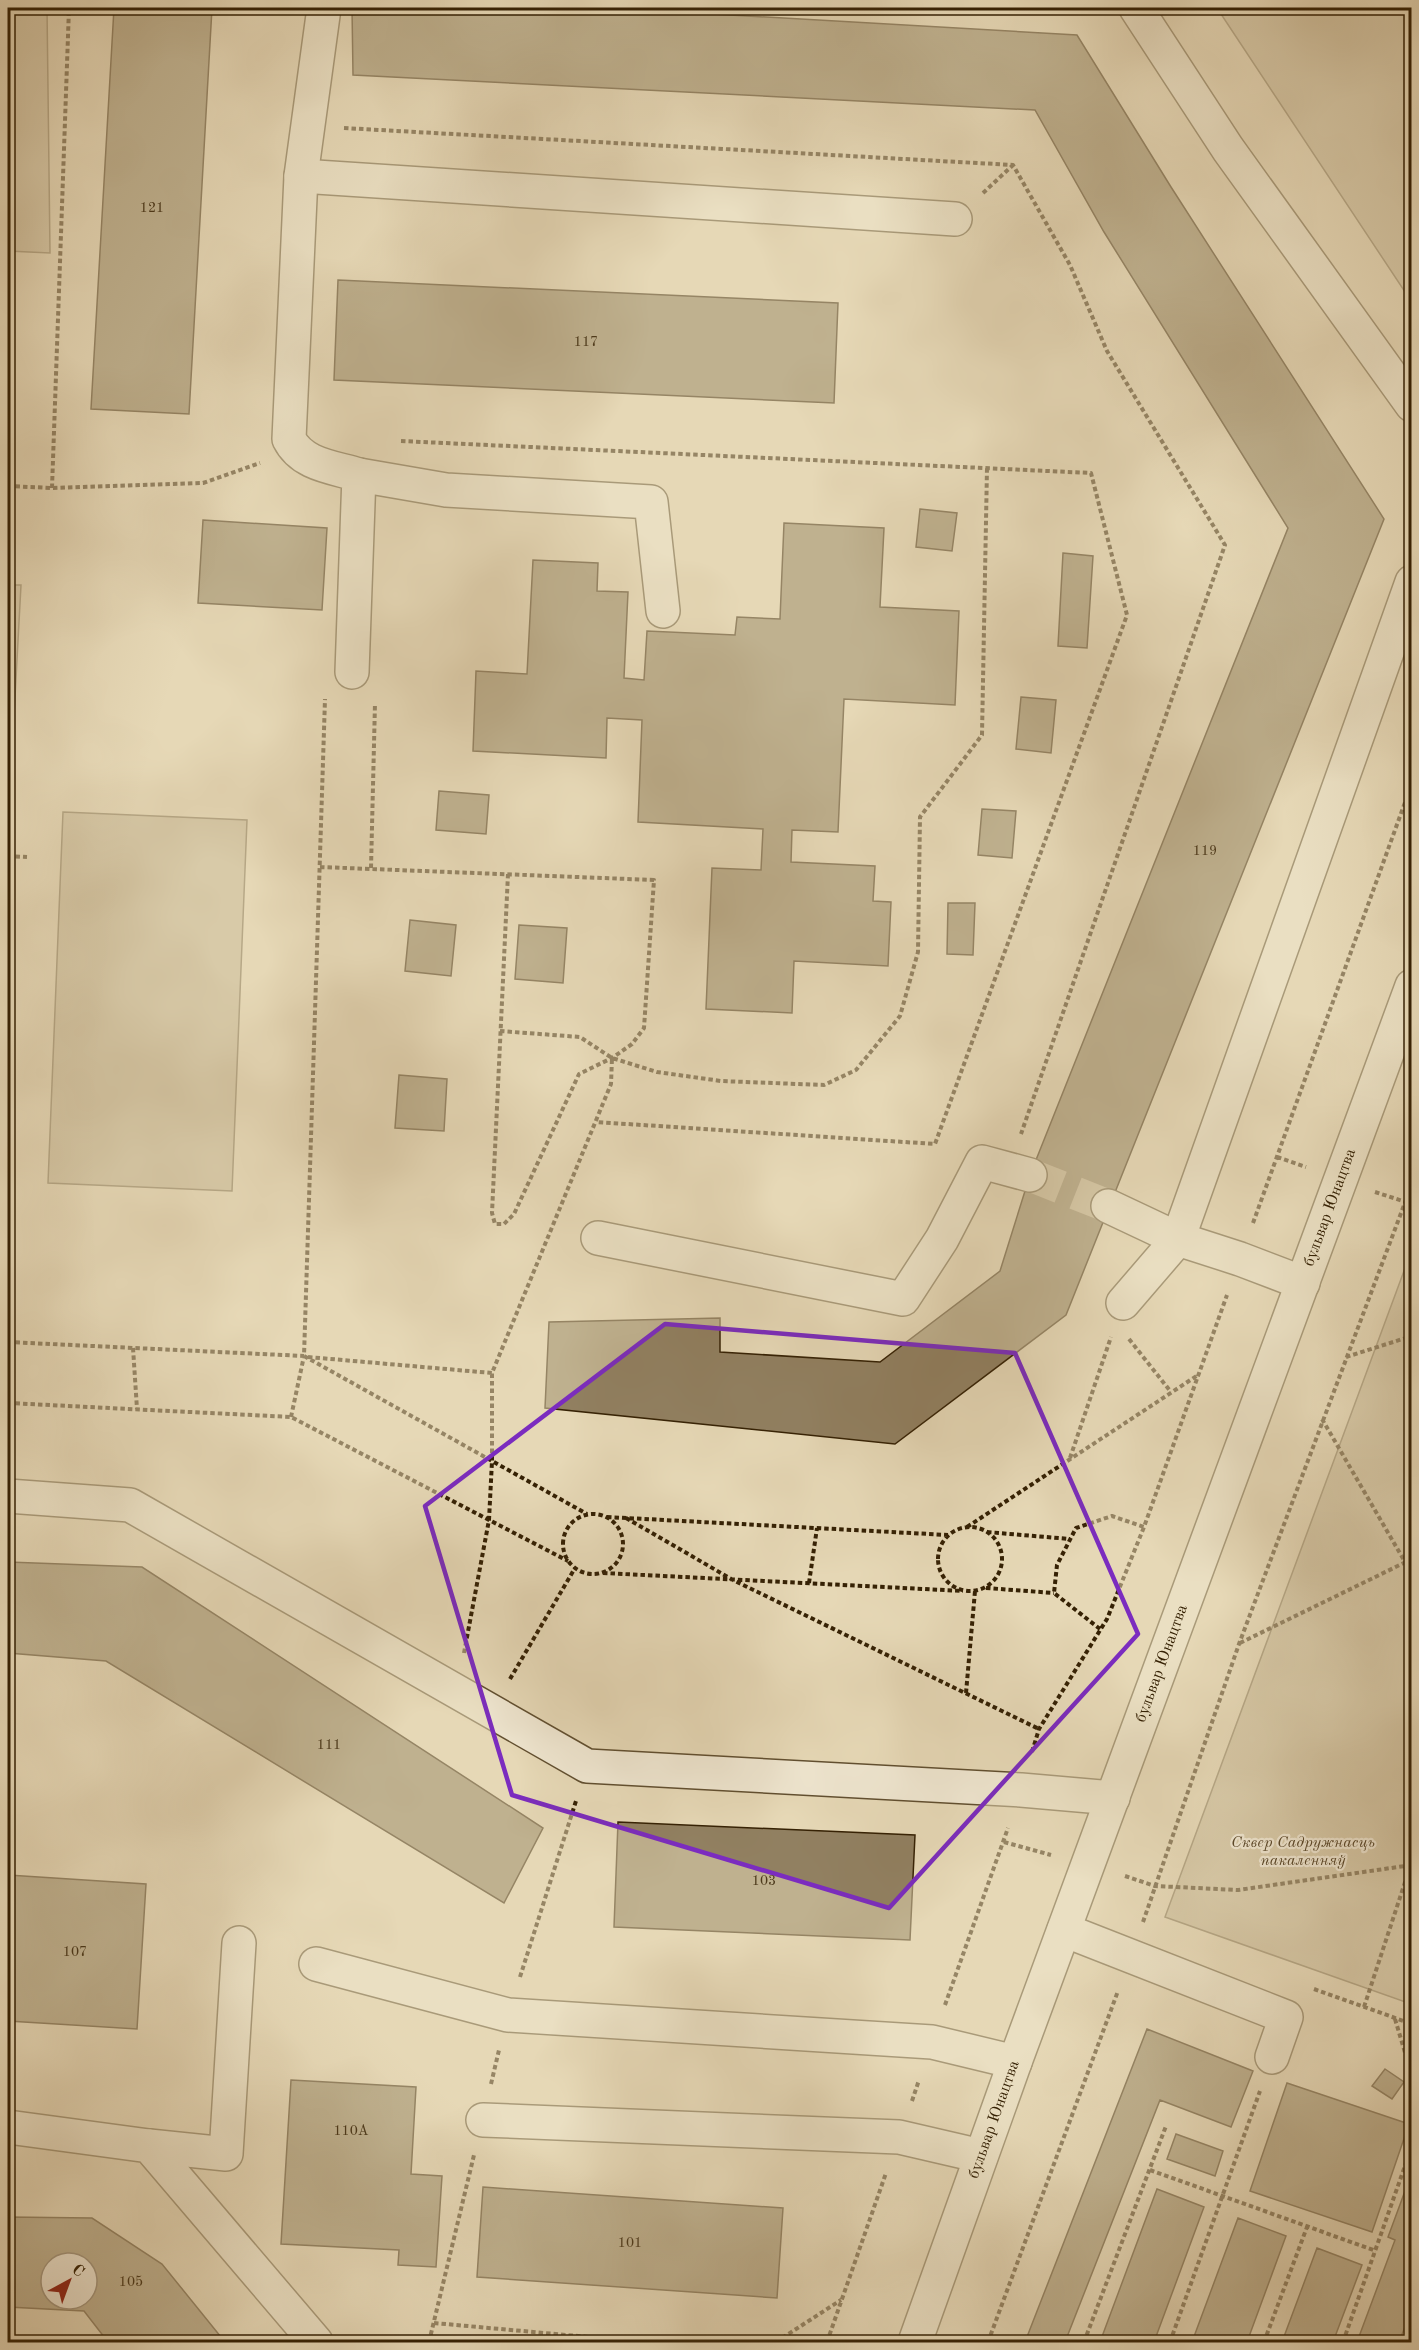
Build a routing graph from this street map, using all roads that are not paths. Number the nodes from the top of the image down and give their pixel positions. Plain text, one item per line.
1 (324, 8) edge
2 (1136, 8) edge
3 (301, 176) junction
4 (955, 219) dead end
5 (1412, 405) edge
6 (359, 475) junction
7 (1412, 582) edge
8 (663, 611) dead end
9 (352, 672) dead end
10 (1412, 986) edge
11 (1020, 1171) tunnel mouth
12 (1108, 1206) tunnel mouth
13 (598, 1238) dead end
14 (1178, 1239) junction
15 (1303, 1283) junction
16 (1120, 1312) road end
17 (8, 1496) edge
18 (1113, 1798) junction
19 (1064, 1930) junction
20 (239, 1943) dead end
21 (316, 1964) dead end
22 (1272, 2057) road end
23 (1015, 2062) junction
24 (483, 2120) dead end
25 (8, 2127) edge
26 (149, 2146) junction
27 (981, 2156) junction
28 (316, 2343) edge
29 (915, 2343) edge

1 - 3 street
2 - 5 street
3 - 4 street
3 - 6 street
6 - 8 street
6 - 9 street
7 - 14 street
10 - 15 street, бульвар Юнацтва
11 - 13 street
12 - 14 street
14 - 15 street
14 - 16 street
15 - 18 street, бульвар Юнацтва
17 - 18 street
18 - 19 street, бульвар Юнацтва
19 - 22 street
19 - 23 street, бульвар Юнацтва
20 - 26 street
21 - 23 street
23 - 27 street, бульвар Юнацтва
24 - 27 street
25 - 26 street
26 - 28 street
27 - 29 street, бульвар Юнацтва

